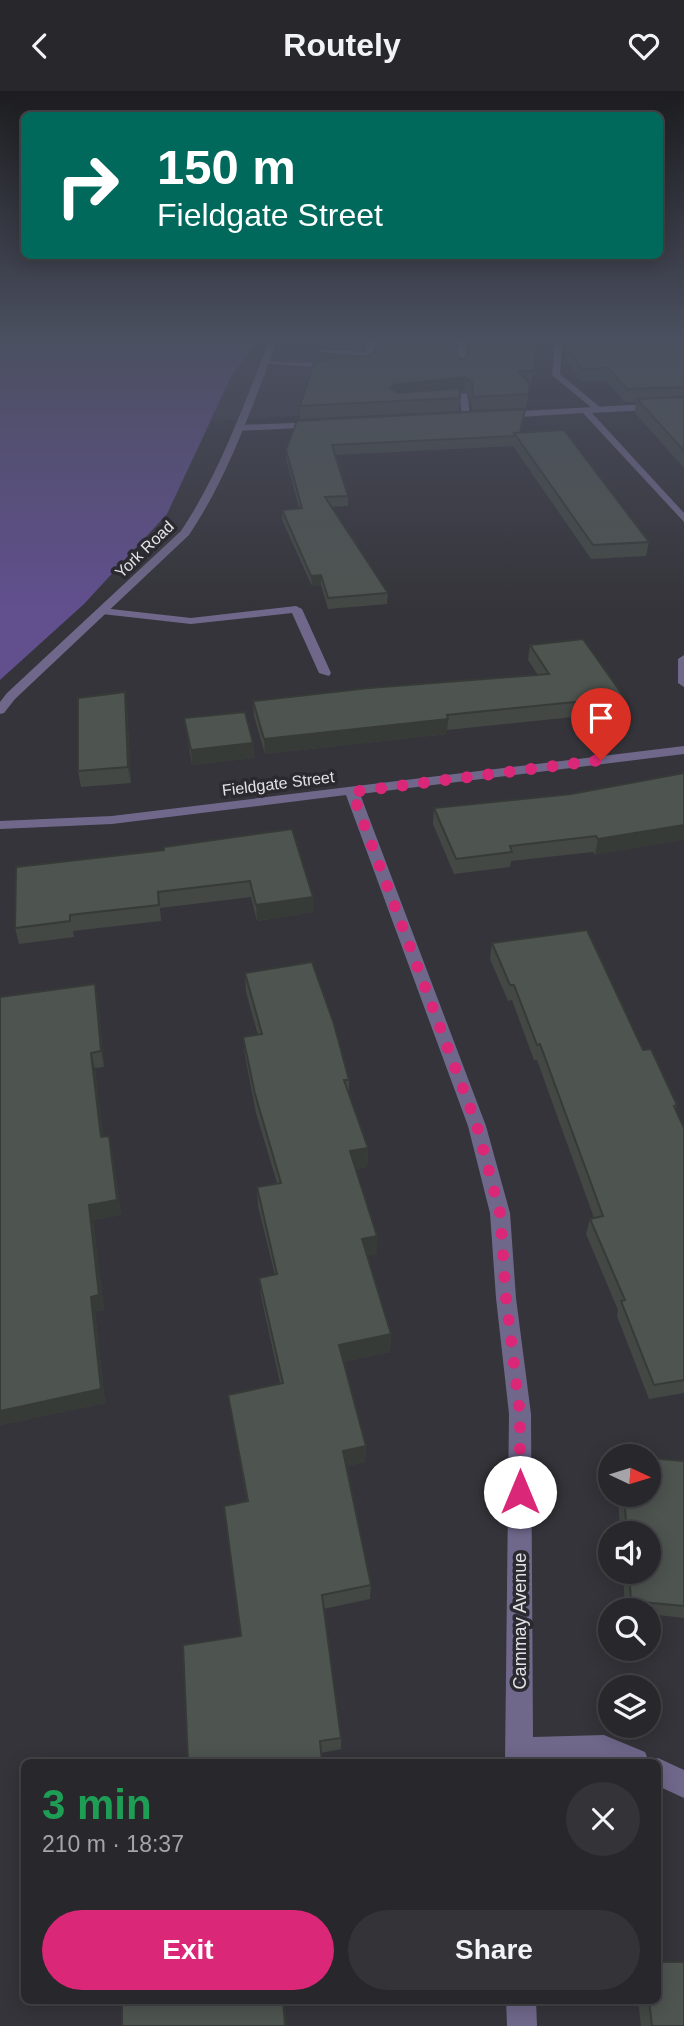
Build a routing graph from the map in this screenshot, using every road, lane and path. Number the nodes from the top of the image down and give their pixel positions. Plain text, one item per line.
1 (255, 427) edge
2 (601, 427) edge
3 (238, 428) joint
4 (684, 519) edge
5 (102, 611) junction
6 (684, 659) edge
7 (325, 673) dead end
8 (684, 683) edge
9 (0, 710) edge
10 (684, 750) edge
11 (352, 792) junction
12 (0, 825) edge
13 (519, 1757) edge
14 (628, 1759) edge
15 (661, 1773) edge
16 (684, 1784) edge
17 (521, 2004) edge
18 (522, 2026) edge

1 - 3 street
2 - 4 street
3 - 5 street, York Road
5 - 7 street
5 - 9 street, York Road
6 - 8 street
10 - 11 street, Fieldgate Street
11 - 12 street, Fieldgate Street
11 - 13 street, Cammay Avenue
13 - 14 street
15 - 16 street
17 - 18 street

